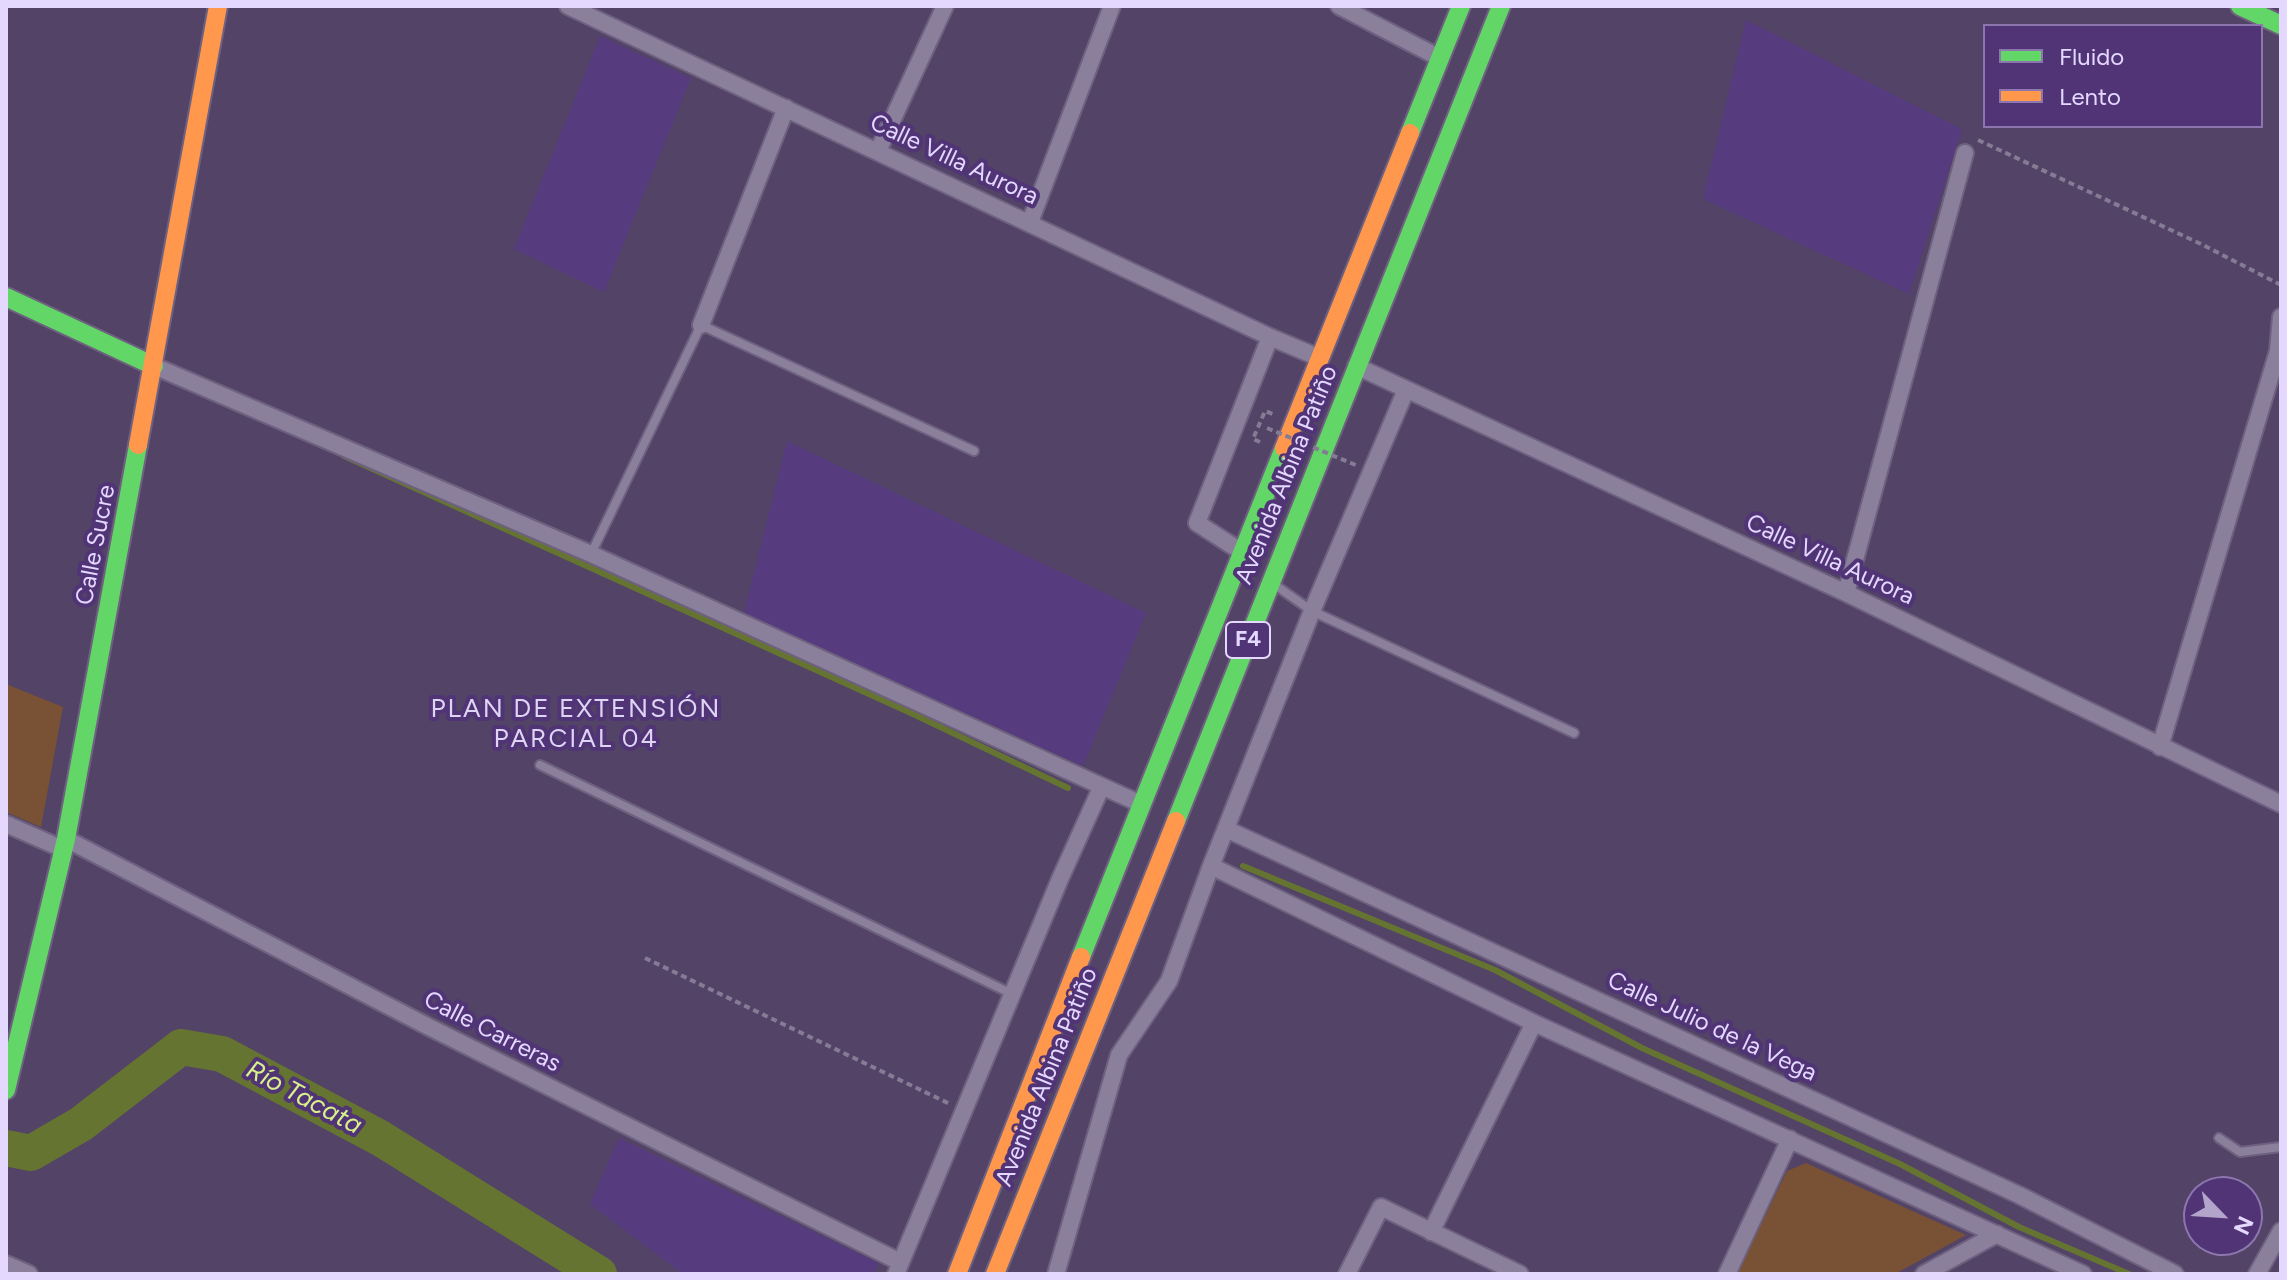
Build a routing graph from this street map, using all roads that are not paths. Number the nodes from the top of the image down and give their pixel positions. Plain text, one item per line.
1 (218, 6) edge
2 (568, 6) edge
3 (945, 6) edge
4 (1112, 6) edge
5 (1339, 6) edge
6 (1461, 6) edge
7 (1501, 6) edge
8 (2240, 6) edge
9 (2281, 25) edge
10 (1440, 58) junction
11 (786, 108) junction
12 (878, 151) junction
13 (1965, 153) road end
14 (1030, 222) junction
15 (6, 297) edge
16 (2281, 317) edge
17 (701, 325) junction
18 (1270, 337) junction
19 (1320, 358) junction
20 (154, 366) junction
21 (1356, 366) junction
22 (1406, 390) junction
23 (974, 451) dead end
24 (1242, 552) junction
25 (591, 554) junction
26 (1271, 582) junction
27 (1846, 593) junction
28 (1312, 611) junction
29 (1574, 733) dead end
30 (2160, 747) junction
31 (540, 765) dead end
32 (1101, 788) junction
33 (1141, 804) junction
34 (2281, 804) edge
35 (6, 824) edge
36 (1226, 829) junction
37 (64, 844) junction
38 (1211, 866) junction
39 (1012, 994) junction
40 (1534, 1023) junction
41 (6, 1090) edge
42 (2219, 1138) dead end
43 (1790, 1139) junction
44 (2281, 1147) edge
45 (2281, 1231) edge
46 (1431, 1232) junction
47 (1997, 1234) junction
48 (6, 1264) edge
49 (898, 1268) edge
50 (29, 1274) edge
51 (957, 1274) edge
52 (995, 1274) edge
53 (1056, 1274) edge
54 (1347, 1274) edge
55 (1520, 1274) edge
56 (1727, 1274) edge
57 (1924, 1274) edge
58 (2083, 1274) edge
59 (2175, 1274) edge
60 (2257, 1274) edge

1 - 20 main road, Calle Sucre
2 - 11 street, Calle Villa Aurora
3 - 12 street
4 - 14 street
5 - 10 street
6 - 10 main road, Avenida Albina Patiño / F4
7 - 21 main road, Avenida Albina Patiño / F4
8 - 9 main road
10 - 19 main road, Avenida Albina Patiño / F4
11 - 12 street, Calle Villa Aurora
11 - 17 street
12 - 14 street, Calle Villa Aurora
13 - 27 street
14 - 18 street, Calle Villa Aurora
15 - 20 main road
16 - 30 street
17 - 23 lane
17 - 25 lane
18 - 19 street, Calle Villa Aurora
18 - 24 street
19 - 24 main road, Avenida Albina Patiño / F4
20 - 25 street
20 - 37 main road, Calle Sucre
21 - 22 street, Calle Villa Aurora
21 - 26 main road, Avenida Albina Patiño / F4
22 - 27 street, Calle Villa Aurora
22 - 28 street
24 - 33 main road, Avenida Albina Patiño / F4
25 - 32 street
26 - 28 lane
26 - 52 main road, Avenida Albina Patiño / F4
27 - 30 street, Calle Villa Aurora
28 - 29 lane
28 - 36 street
30 - 34 street, Calle Villa Aurora
31 - 39 lane
32 - 33 street
32 - 39 street
33 - 51 main road, Avenida Albina Patiño / F4
35 - 37 street, Calle Carreras
36 - 38 street
36 - 59 street, Calle Julio de la Vega
37 - 41 main road, Calle Sucre
37 - 49 street, Calle Carreras
38 - 40 street
38 - 53 street
39 - 49 street
40 - 43 street
40 - 46 street
42 - 44 lane
43 - 47 street
43 - 56 street
45 - 60 street
46 - 54 street
46 - 55 street
47 - 57 street
47 - 58 street
48 - 50 street

